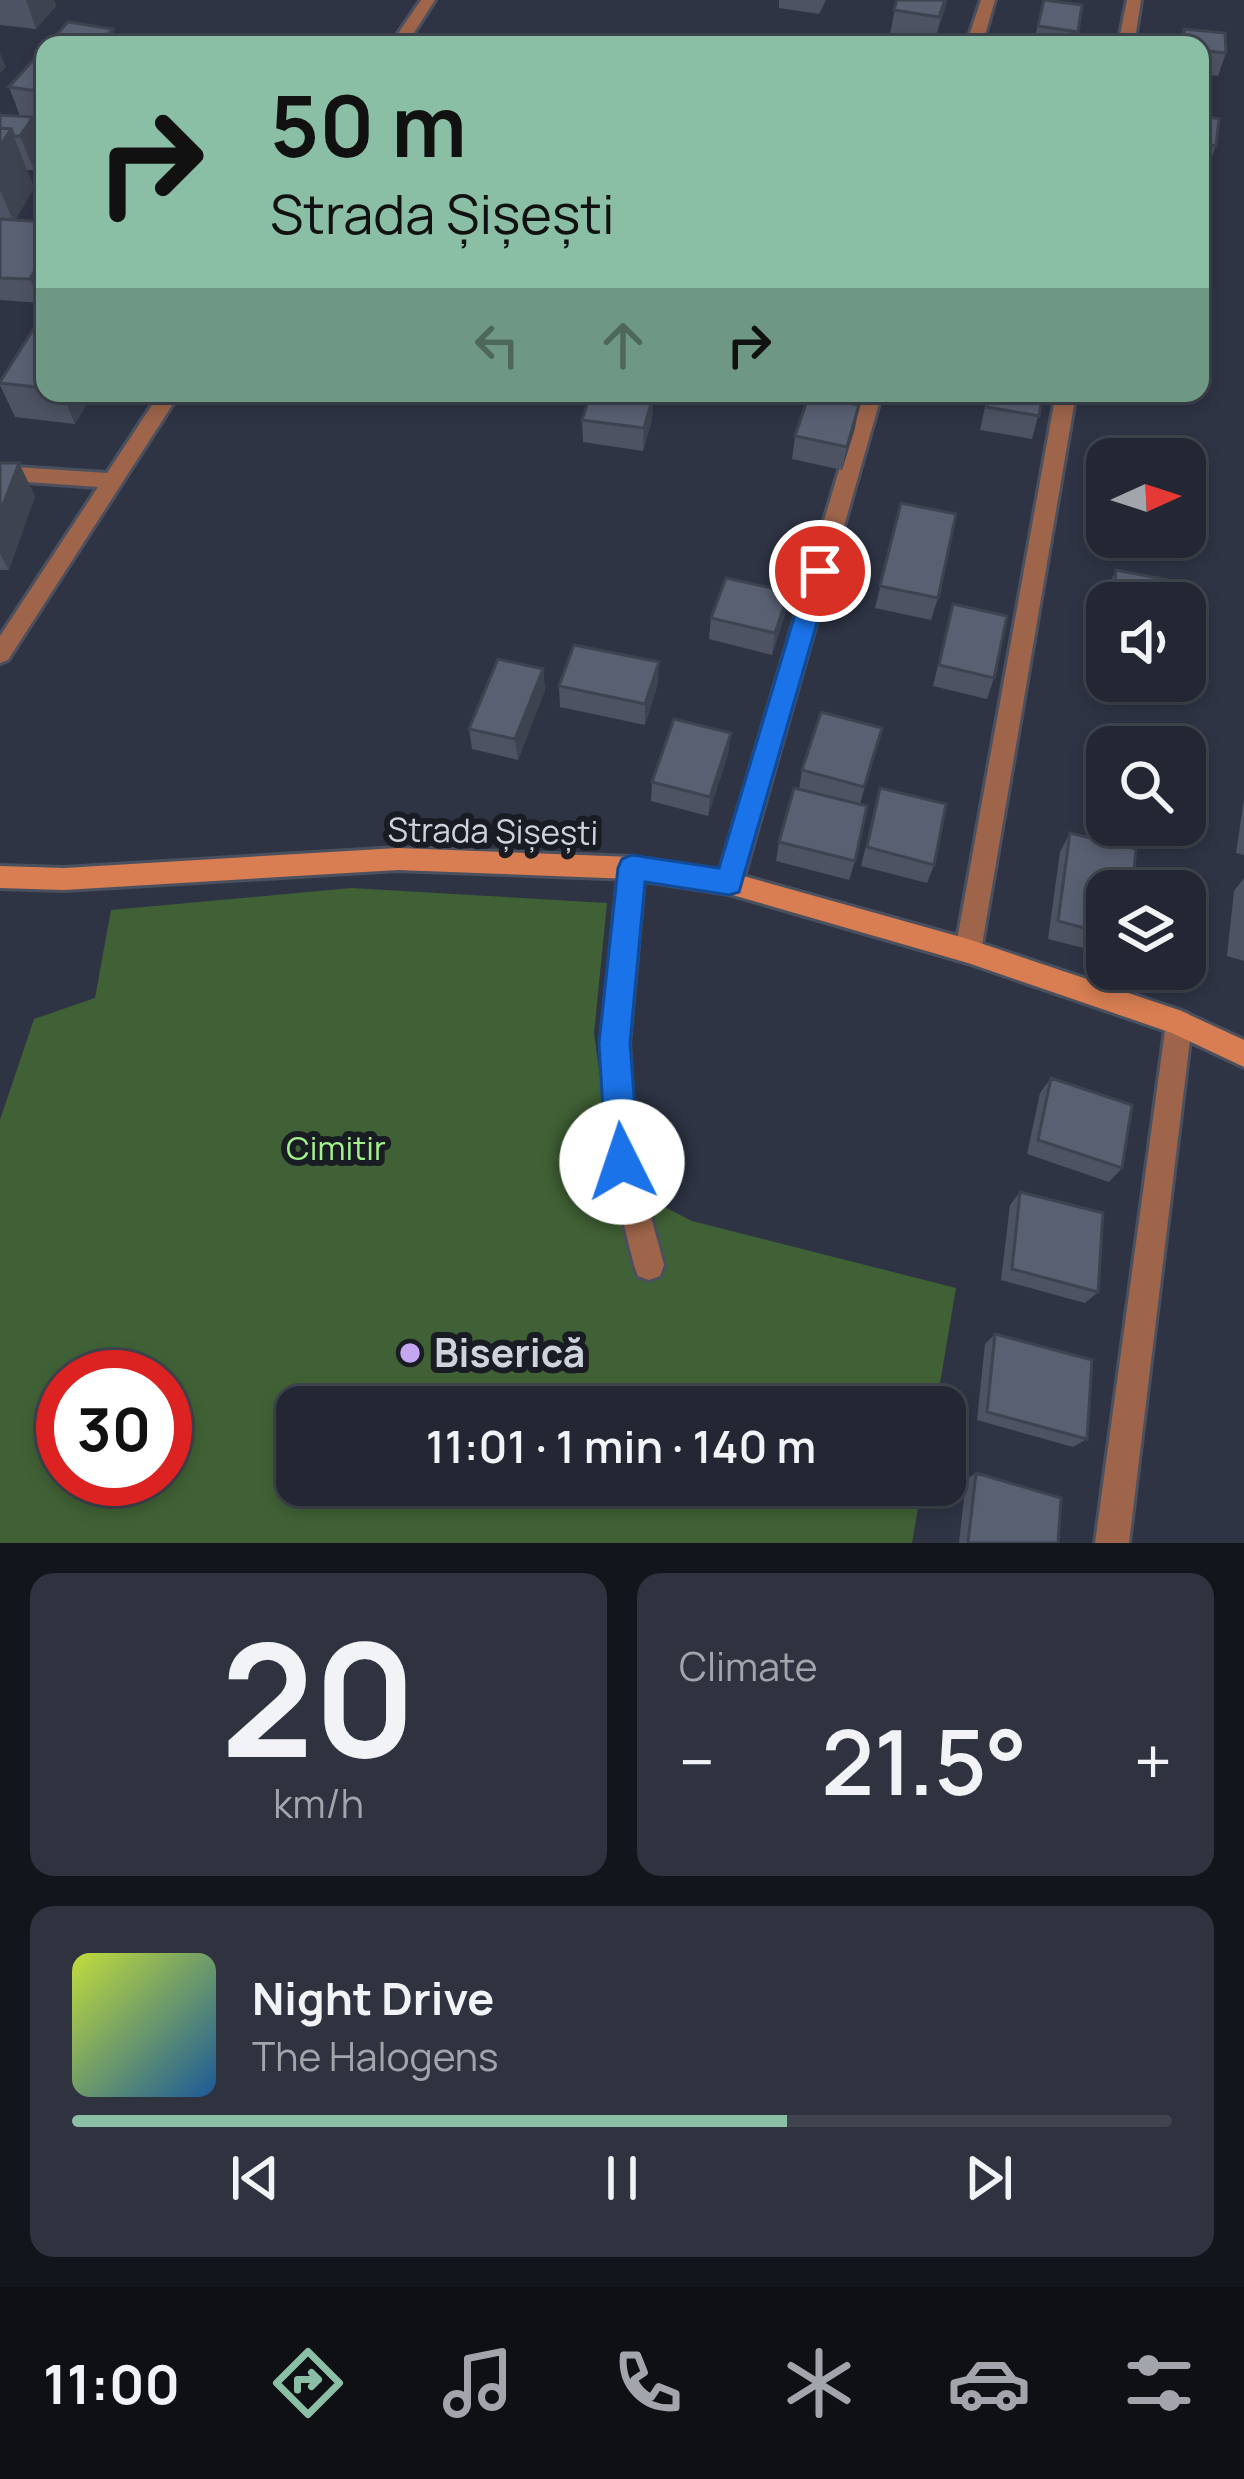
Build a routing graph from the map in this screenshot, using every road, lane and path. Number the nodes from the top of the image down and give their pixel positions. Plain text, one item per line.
1 (428, 0) edge
2 (988, 0) edge
3 (1134, 0) edge
4 (404, 36) edge
5 (977, 36) edge
6 (1128, 36) edge
7 (164, 402) edge
8 (869, 402) edge
9 (1064, 402) edge
10 (0, 473) edge
11 (112, 481) junction
12 (0, 654) edge
13 (632, 868) junction
14 (0, 877) edge
15 (729, 883) junction
16 (968, 951) junction
17 (1179, 1023) junction
18 (1244, 1054) edge
19 (649, 1265) dead end
20 (1112, 1543) edge

1 - 4 street
2 - 5 street
3 - 6 street
7 - 11 street
8 - 15 street
9 - 16 street
10 - 11 street
11 - 12 street
13 - 14 street, Strada Șișești
13 - 15 street, Strada Șișești
13 - 19 street
15 - 16 street, Strada Șișești
16 - 17 street, Strada Șișești
17 - 18 street, Strada Șișești
17 - 20 street

